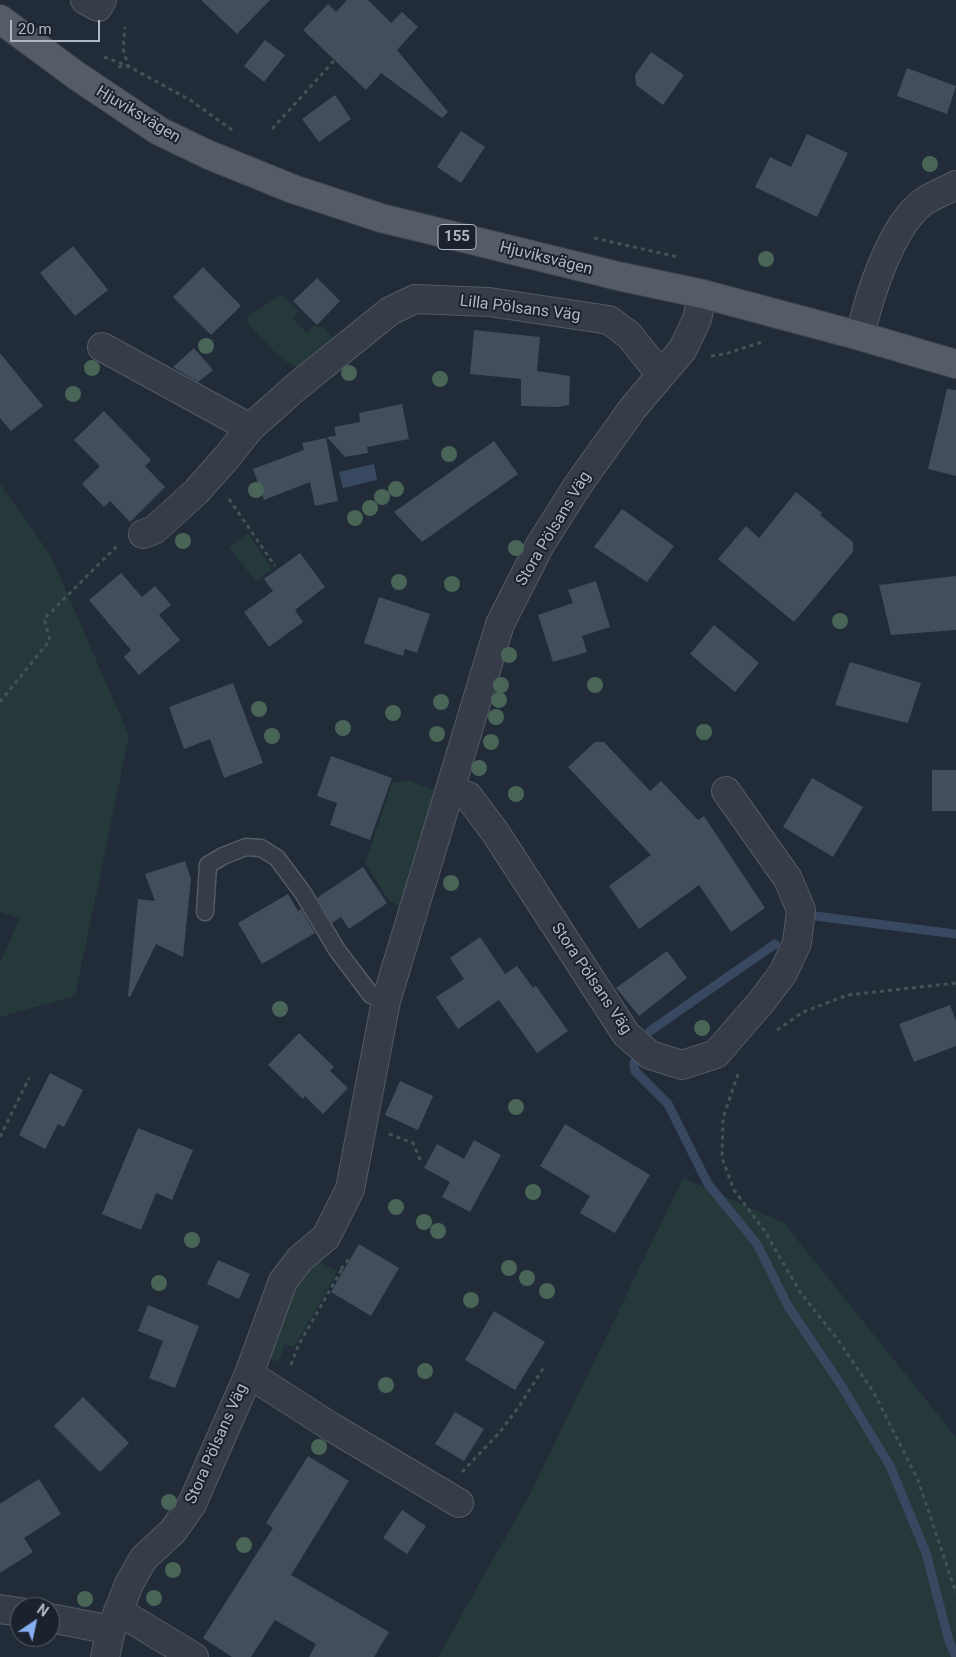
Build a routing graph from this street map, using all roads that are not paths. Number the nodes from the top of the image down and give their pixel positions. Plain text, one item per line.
1 (85, 0) edge
2 (102, 0) edge
3 (0, 19) edge
4 (956, 185) edge
5 (703, 294) junction
6 (860, 336) junction
7 (102, 347) dead end
8 (956, 364) edge
9 (660, 375) junction
10 (250, 428) junction
11 (143, 534) road end
12 (450, 790) junction
13 (726, 791) dead end
14 (205, 912) dead end
15 (386, 1001) junction
16 (249, 1374) junction
17 (448, 1497) road end
18 (60, 1618) edge
19 (115, 1621) junction
20 (105, 1657) edge
21 (194, 1657) edge

1 - 2 street
3 - 5 main road, Hjuviksvägen / 155
4 - 6 street
5 - 6 main road, Hjuviksvägen / 155
5 - 9 street, Stora Pölsans Väg
6 - 8 main road, Hjuviksvägen / 155
7 - 10 street
9 - 10 street, Lilla Pölsans Väg
9 - 12 street, Stora Pölsans Väg
10 - 11 street, Lilla Pölsans Väg
12 - 13 street, Stora Pölsans Väg
12 - 15 street, Stora Pölsans Väg
14 - 15 lane
15 - 16 street, Stora Pölsans Väg
16 - 17 street, Stora Pölsans Väg
16 - 19 street, Stora Pölsans Väg
18 - 19 street
19 - 20 street, Stora Pölsans Väg
19 - 21 street

